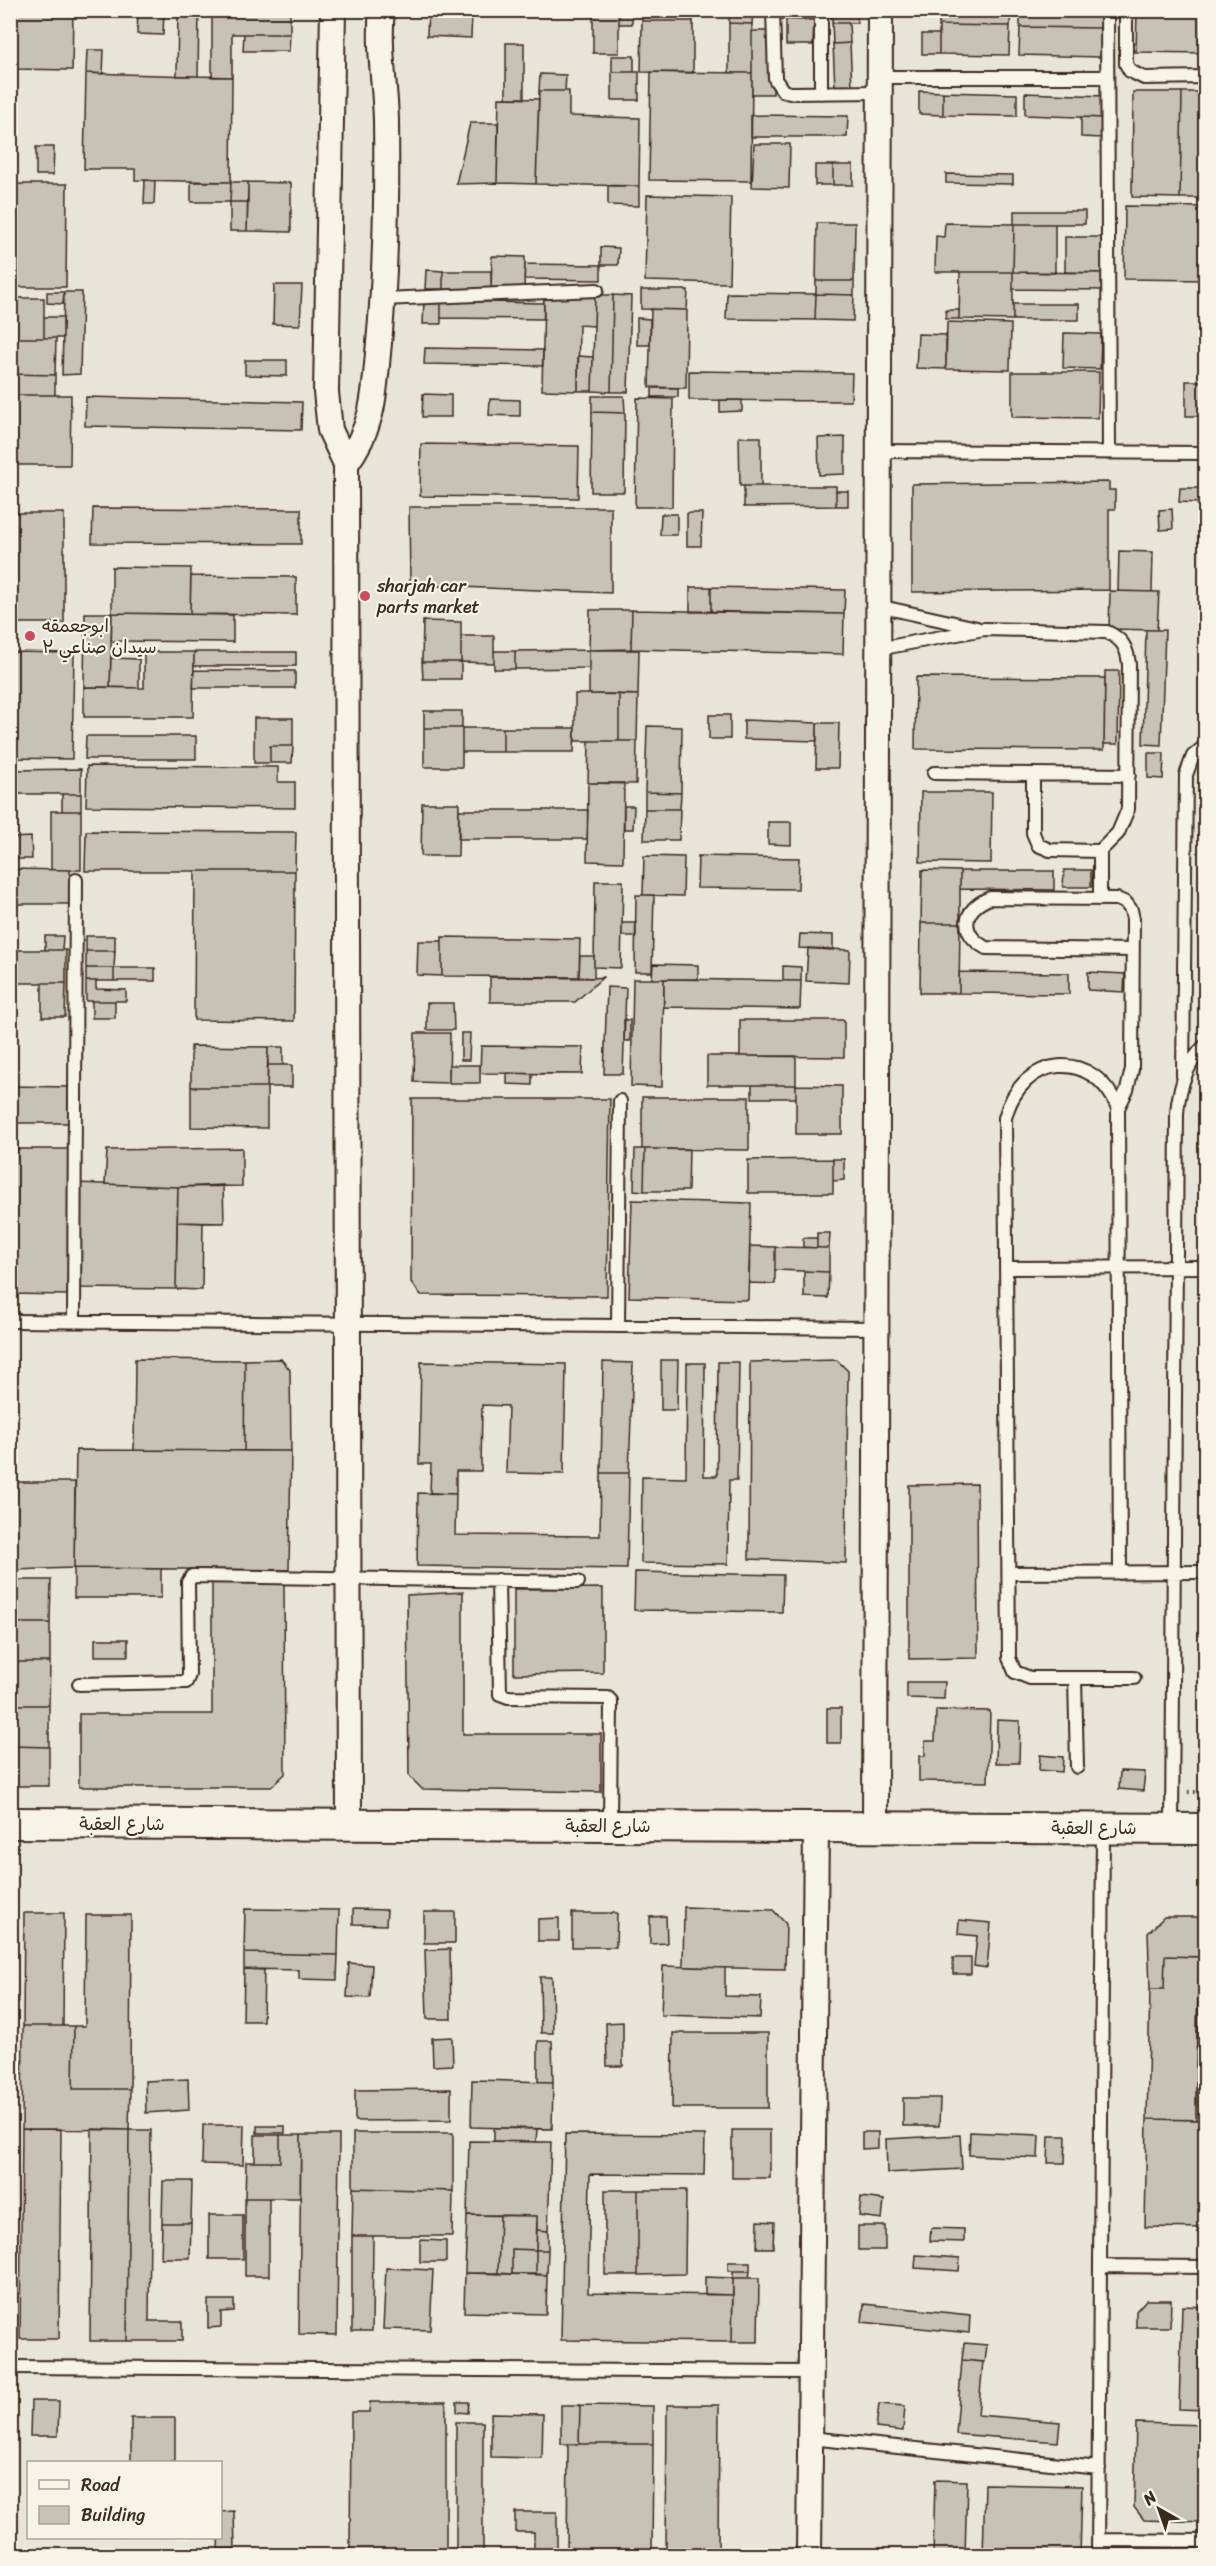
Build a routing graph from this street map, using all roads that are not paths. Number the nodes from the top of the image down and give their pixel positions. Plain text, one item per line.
1 (333, 10) edge
2 (382, 10) edge
3 (773, 10) edge
4 (821, 10) edge
5 (880, 10) edge
6 (1107, 10) edge
7 (1126, 10) edge
8 (1107, 77) junction
9 (1206, 78) edge
10 (880, 85) junction
11 (822, 93) junction
12 (597, 290) dead end
13 (383, 299) junction
14 (879, 451) junction
15 (1109, 452) junction
16 (1206, 453) edge
17 (346, 464) junction
18 (878, 606) junction
19 (984, 630) junction
20 (878, 649) junction
21 (1206, 745) edge
22 (934, 773) dead end
23 (1033, 774) junction
24 (1129, 775) junction
25 (1100, 851) junction
26 (75, 880) dead end
27 (1100, 898) junction
28 (1133, 950) junction
29 (1206, 1045) edge
30 (1182, 1081) junction
31 (620, 1101) dead end
32 (1118, 1108) junction
33 (1118, 1267) junction
34 (1176, 1267) junction
35 (1206, 1267) edge
36 (1007, 1268) junction
37 (10, 1321) edge
38 (74, 1321) junction
39 (348, 1323) junction
40 (618, 1326) junction
41 (877, 1328) junction
42 (1206, 1572) edge
43 (1120, 1573) junction
44 (1174, 1573) junction
45 (1009, 1574) junction
46 (348, 1578) junction
47 (498, 1580) junction
48 (578, 1582) dead end
49 (1074, 1678) junction
50 (1134, 1678) dead end
51 (79, 1684) dead end
52 (1077, 1767) dead end
53 (10, 1823) edge
54 (349, 1825) junction
55 (610, 1826) junction
56 (816, 1827) junction
57 (875, 1827) junction
58 (1172, 1828) junction
59 (1103, 1829) junction
60 (1206, 1829) edge
61 (1100, 2266) junction
62 (1206, 2267) edge
63 (10, 2367) edge
64 (811, 2372) junction
65 (810, 2438) junction
66 (1099, 2468) junction
67 (1098, 2540) junction
68 (1206, 2541) edge
69 (809, 2556) edge
70 (1098, 2556) edge

1 - 17 street
2 - 13 street
3 - 11 lane
4 - 11 lane
5 - 10 street
6 - 8 lane
7 - 9 lane
8 - 10 lane
8 - 15 lane
10 - 11 lane
10 - 14 street
12 - 13 lane
13 - 17 street
14 - 15 lane
14 - 18 street
15 - 16 lane
17 - 39 street
18 - 19 lane
18 - 20 street
19 - 20 lane
19 - 24 lane
20 - 41 street
21 - 30 lane
22 - 23 lane
23 - 24 lane
23 - 25 lane
24 - 25 lane
25 - 27 lane
26 - 38 lane
27 - 28 lane
27 - 28 lane
28 - 32 lane
29 - 30 lane
30 - 34 lane
31 - 40 lane
32 - 33 lane
32 - 36 lane
33 - 34 lane
33 - 36 lane
33 - 43 lane
34 - 35 lane
34 - 44 lane
36 - 45 lane
37 - 38 lane
38 - 39 lane
39 - 40 lane
39 - 46 street
40 - 41 lane
41 - 57 street
42 - 44 lane
43 - 44 lane
43 - 45 lane
44 - 58 lane
45 - 49 lane
46 - 47 lane
46 - 51 lane
46 - 54 street
47 - 48 lane
47 - 55 lane
49 - 50 lane
49 - 52 lane
53 - 54 street, شارع العقبة
54 - 55 street, شارع العقبة
55 - 56 street, شارع العقبة
56 - 57 street, شارع العقبة
56 - 64 street
57 - 59 street, شارع العقبة
58 - 59 street, شارع العقبة
58 - 60 street, شارع العقبة
59 - 61 lane
61 - 62 lane
61 - 66 lane
63 - 64 lane
64 - 65 street
65 - 66 lane
65 - 69 street
66 - 67 lane
67 - 68 lane
67 - 70 lane

